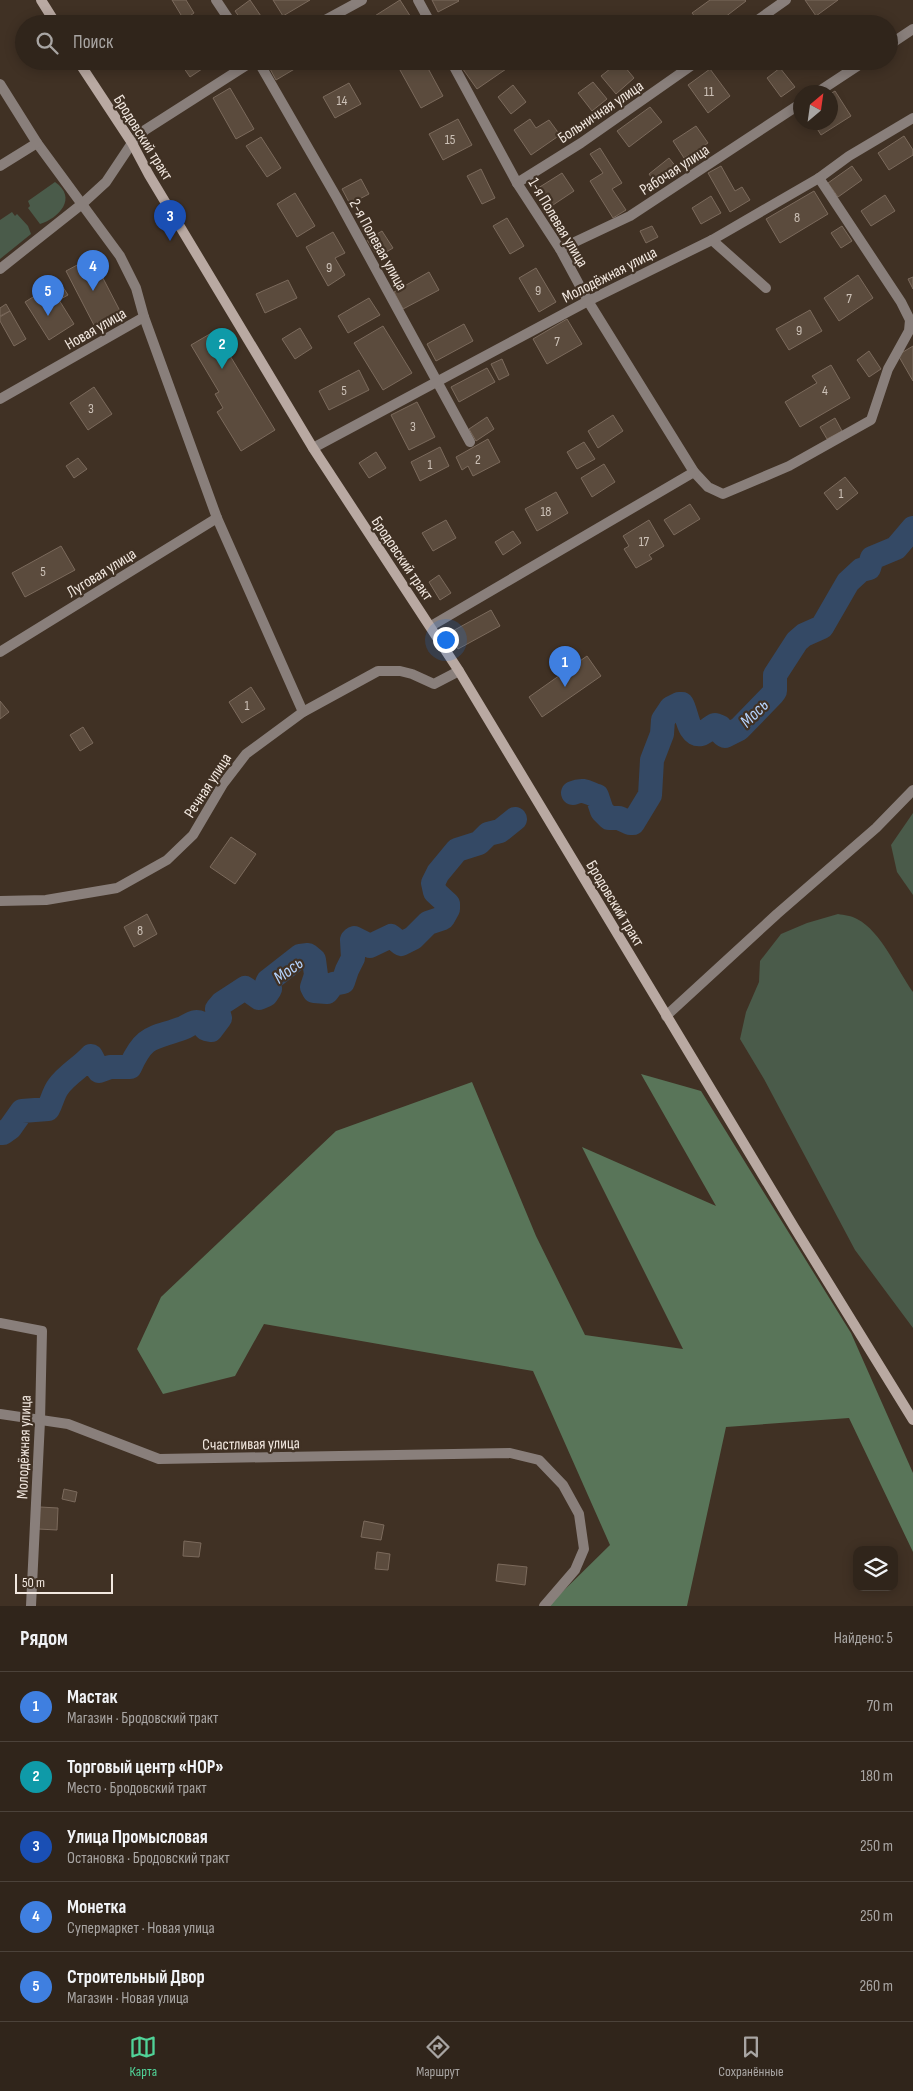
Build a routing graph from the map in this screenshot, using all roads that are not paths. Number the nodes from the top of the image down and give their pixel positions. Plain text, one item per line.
1 (41, 0) edge
2 (216, 0) edge
3 (362, 0) edge
4 (418, 0) edge
5 (786, 0) edge
6 (50, 15) edge
7 (226, 15) edge
8 (334, 15) edge
9 (426, 15) edge
10 (765, 15) edge
11 (913, 29) edge
12 (898, 39) edge
13 (84, 70) edge
14 (239, 70) edge
15 (263, 70) edge
16 (456, 70) edge
17 (685, 70) edge
18 (851, 70) edge
19 (0, 84) edge
20 (829, 85) edge
21 (793, 109) edge
22 (913, 118) edge
23 (36, 143) junction
24 (132, 143) junction
25 (0, 166) edge
26 (819, 178) junction
27 (517, 183) junction
28 (82, 204) junction
29 (712, 240) junction
30 (560, 250) junction
31 (0, 269) edge
32 (766, 288) dead end
33 (588, 301) junction
34 (144, 316) junction
35 (437, 381) junction
36 (0, 399) edge
37 (470, 442) dead end
38 (313, 448) junction
39 (694, 472) junction
40 (217, 518) junction
41 (431, 626) junction
42 (0, 652) edge
43 (459, 671) junction
44 (302, 712) junction
45 (913, 790) edge
46 (0, 901) edge
47 (666, 1016) junction
48 (0, 1323) edge
49 (0, 1414) edge
50 (913, 1420) edge
51 (40, 1421) junction
52 (31, 1606) edge
53 (544, 1606) edge

1 - 6 main road
2 - 7 street
3 - 8 street
4 - 9 street
5 - 10 street
11 - 12 street
13 - 24 main road, Бродовский тракт
14 - 24 street
15 - 35 street, 2-я Полевая улица
16 - 27 street, 1-я Полевая улица
17 - 27 street, Больничная улица
18 - 20 street
19 - 23 street, Новая улица
21 - 30 street, Рабочая улица
22 - 26 street, Молодёжная улица
23 - 25 street
23 - 28 street, Новая улица
24 - 28 street
24 - 38 main road, Бродовский тракт
26 - 29 street, Молодёжная улица
26 - 39 street, 1-я Полевая улица
27 - 30 street, 1-я Полевая улица
28 - 31 street
28 - 34 street, Новая улица
29 - 32 street
29 - 33 street, Молодёжная улица
30 - 33 street, 1-я Полевая улица
33 - 35 street, Молодёжная улица
33 - 39 street, 1-я Полевая улица
34 - 36 street, Новая улица
34 - 40 street
35 - 37 street, 2-я Полевая улица
35 - 38 street, Молодёжная улица
38 - 41 main road, Бродовский тракт
39 - 41 street
40 - 42 street, Луговая улица
40 - 44 street
41 - 43 main road, Бродовский тракт
43 - 44 street, Речная улица
43 - 47 main road, Бродовский тракт
44 - 46 street, Речная улица
45 - 47 street
47 - 50 main road, Бродовский тракт
48 - 51 street, Молодёжная улица
49 - 51 street, Счастливая улица
51 - 52 street, Молодёжная улица
51 - 53 street, Счастливая улица

